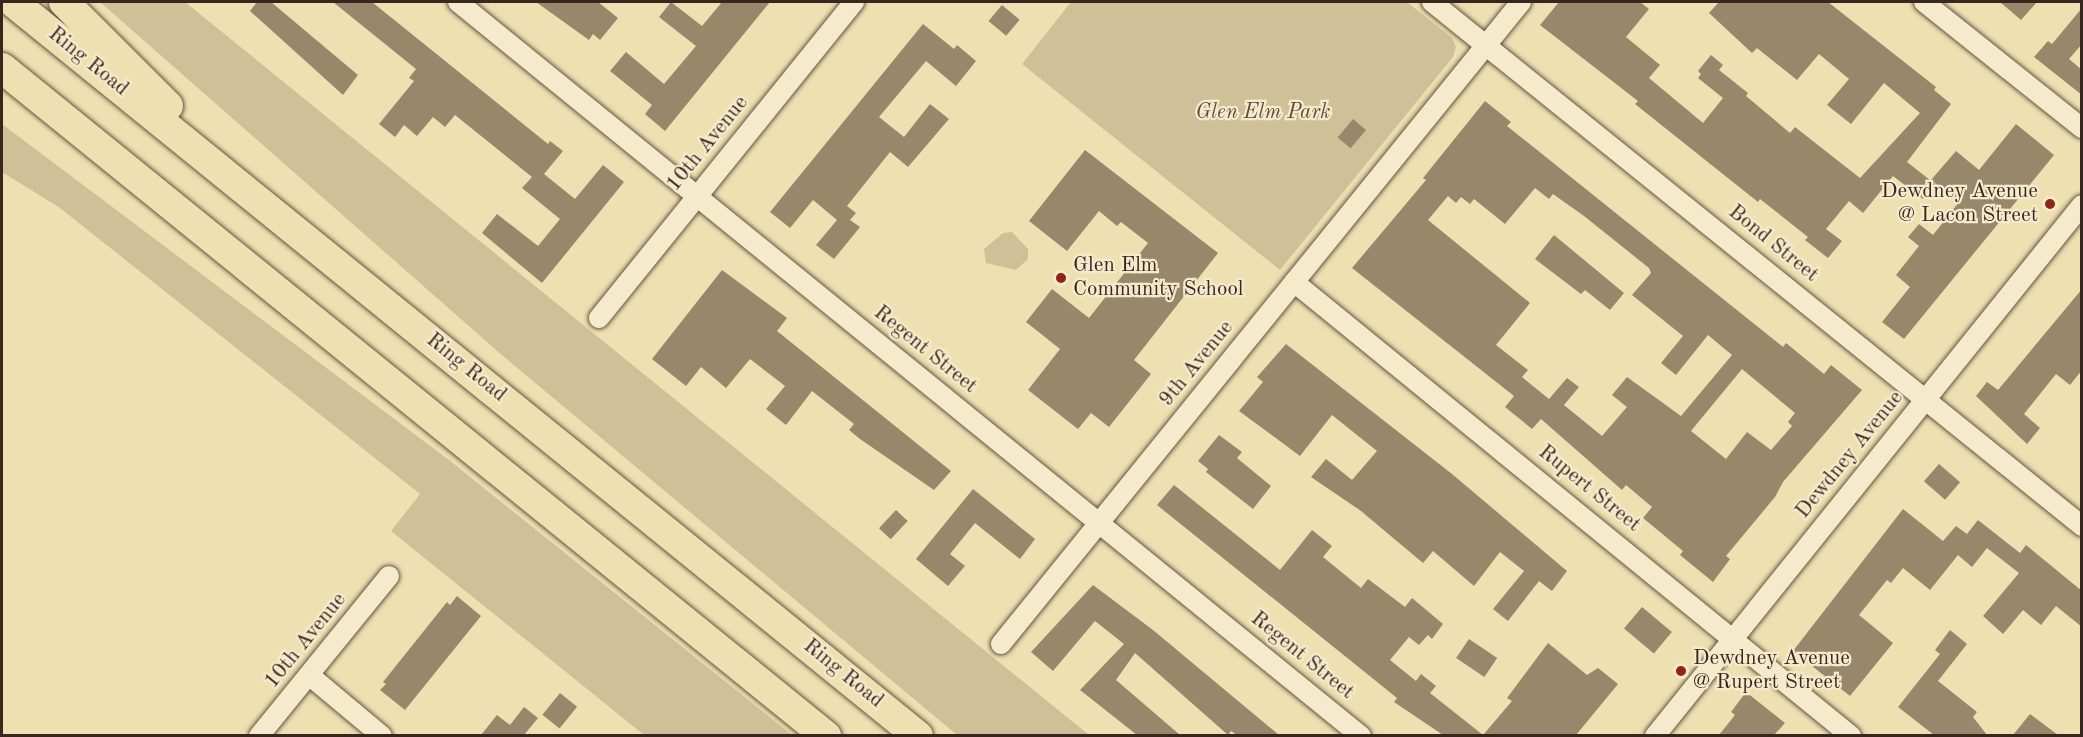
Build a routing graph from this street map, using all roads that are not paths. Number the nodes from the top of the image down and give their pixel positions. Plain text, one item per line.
1 (13, 2) edge
2 (64, 2) edge
3 (458, 2) edge
4 (854, 2) edge
5 (1432, 2) edge
6 (1521, 2) edge
7 (1924, 2) edge
8 (1485, 45) junction
9 (2, 68) edge
10 (2, 88) edge
11 (2082, 128) edge
12 (144, 183) junction
13 (256, 197) junction
14 (696, 198) junction
15 (2082, 205) edge
16 (1294, 282) junction
17 (599, 318) dead end
18 (1925, 399) junction
19 (1099, 523) junction
20 (2082, 526) edge
21 (389, 576) dead end
22 (1733, 639) junction
23 (1001, 644) dead end
24 (309, 675) junction
25 (259, 735) edge
26 (382, 735) edge
27 (826, 735) edge
28 (918, 735) edge
29 (1361, 735) edge
30 (1655, 735) edge
31 (1851, 735) edge

1 - 13 highway, Ring Road
2 - 13 highway
3 - 14 street, Regent Street
4 - 14 street, 10th Avenue
5 - 8 street, Bond Street
6 - 8 street, 9th Avenue
7 - 11 street
8 - 16 street, 9th Avenue
8 - 18 street, Bond Street
9 - 12 highway
10 - 12 highway
12 - 27 highway
13 - 28 highway, Ring Road
14 - 17 street, 10th Avenue
14 - 19 street, Regent Street
15 - 18 street, Dewdney Avenue
16 - 19 street, 9th Avenue
16 - 22 street, Rupert Street
18 - 20 street, Bond Street
18 - 22 street, Dewdney Avenue
19 - 23 street, 9th Avenue
19 - 29 street, Regent Street
21 - 24 street, 10th Avenue
22 - 30 street, Dewdney Avenue
22 - 31 street, Rupert Street
24 - 25 street, 10th Avenue
24 - 26 street

